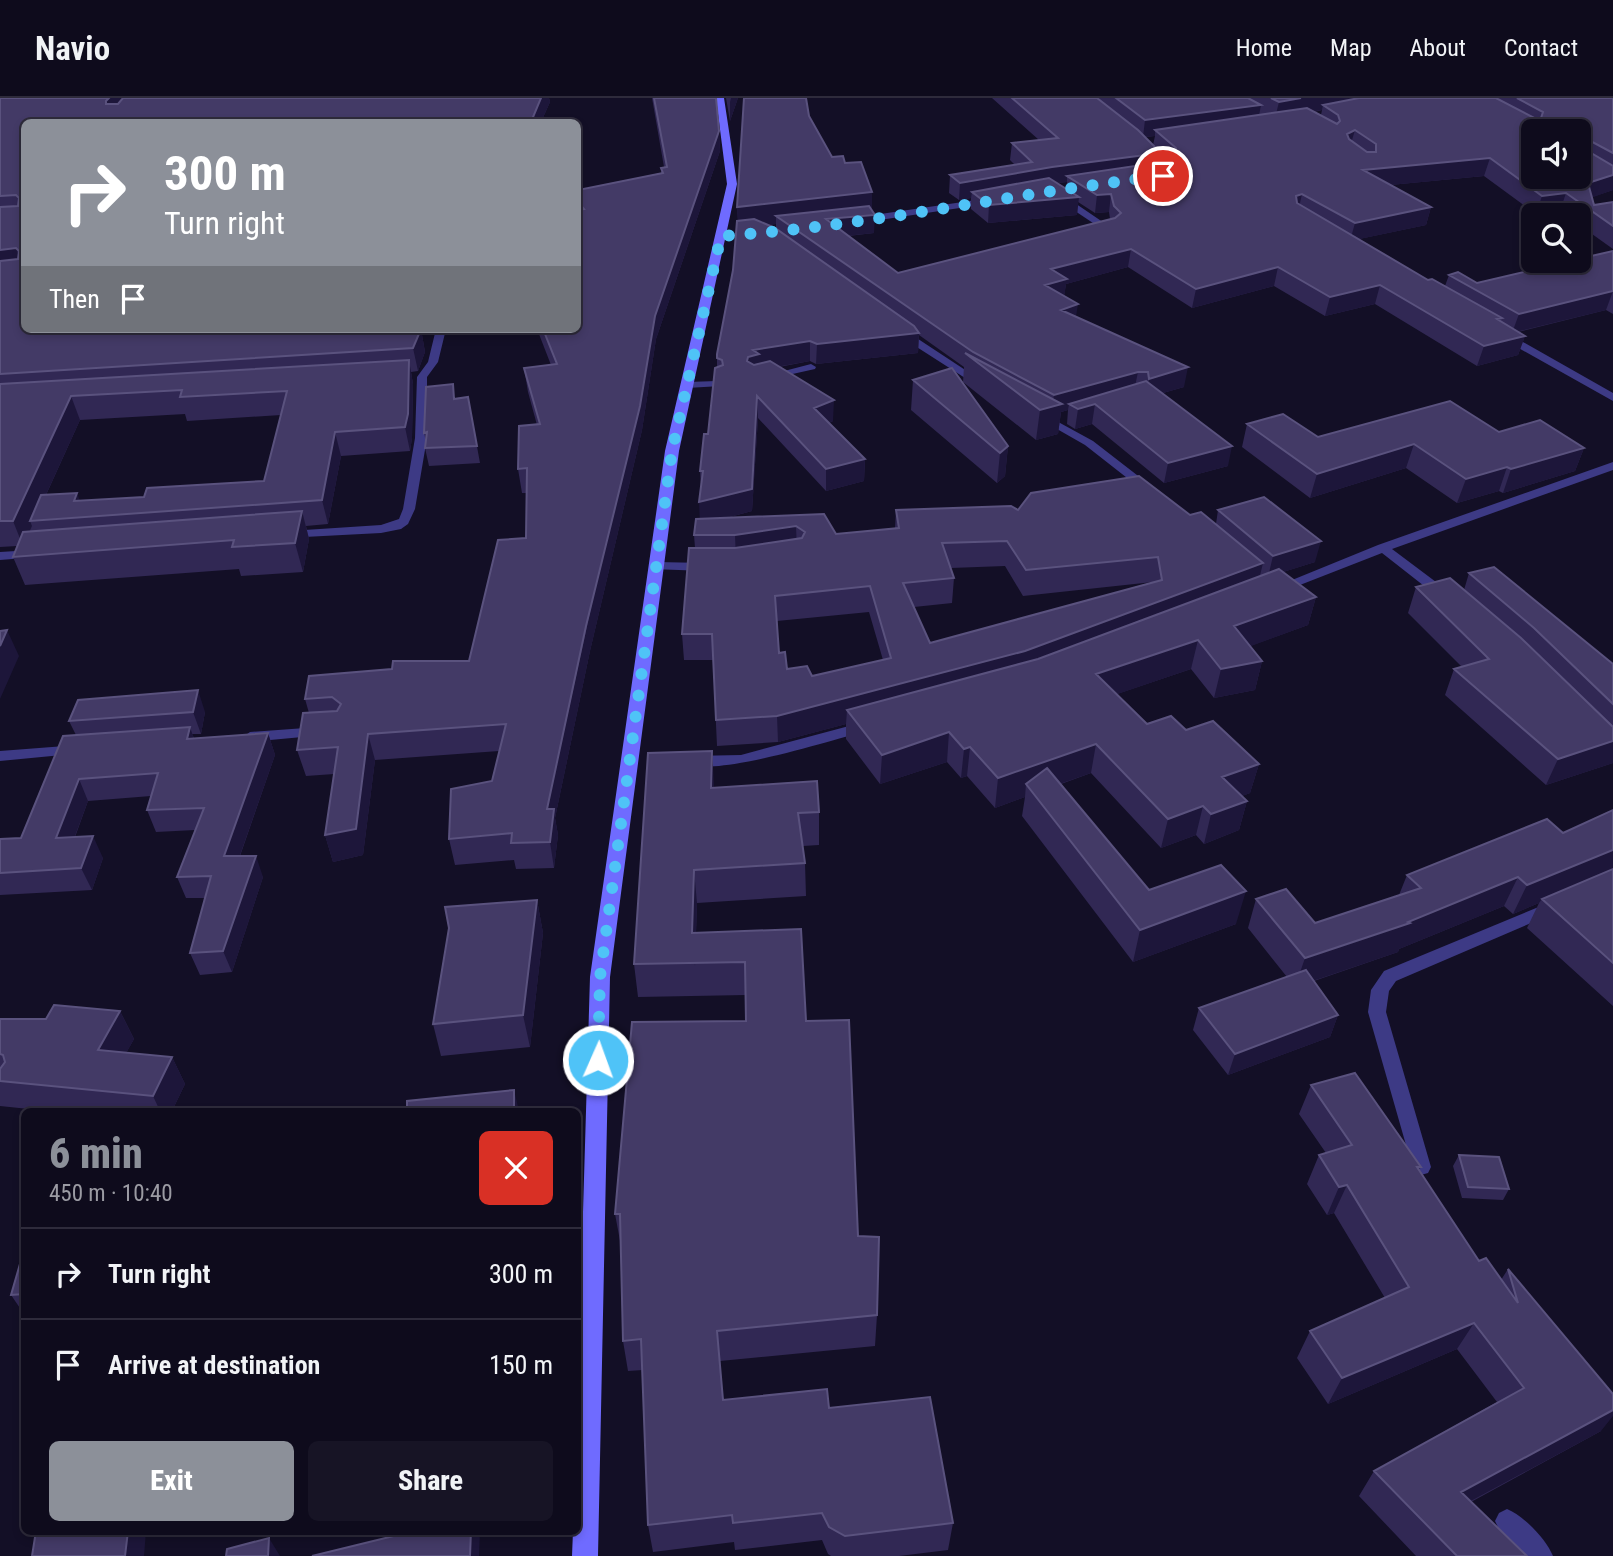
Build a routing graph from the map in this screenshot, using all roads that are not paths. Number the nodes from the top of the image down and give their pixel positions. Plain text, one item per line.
1 (720, 98) edge
2 (1062, 188) edge
3 (998, 199) edge
4 (839, 223) edge
5 (1111, 231) edge
6 (894, 328) edge
7 (1492, 328) edge
8 (440, 333) edge
9 (811, 367) dead end
10 (754, 380) edge
11 (717, 384) edge
12 (687, 385) junction
13 (988, 387) edge
14 (1613, 398) edge
15 (1031, 410) edge
16 (1065, 418) edge
17 (1053, 421) junction
18 (1613, 466) edge
19 (1161, 498) edge
20 (278, 536) edge
21 (1383, 548) junction
22 (42, 553) edge
23 (0, 556) edge
24 (656, 566) junction
25 (723, 567) edge
26 (1264, 590) edge
27 (1454, 603) edge
28 (885, 721) edge
29 (339, 731) edge
30 (231, 739) edge
31 (95, 749) edge
32 (0, 756) edge
33 (671, 762) edge
34 (1563, 902) edge
35 (1421, 1167) edge
36 (1507, 1521) dead end
37 (585, 1556) edge
38 (1541, 1556) edge

1 - 12 street
2 - 5 lane
3 - 4 lane
6 - 13 lane
7 - 14 lane
8 - 20 lane
9 - 10 lane
11 - 12 lane
12 - 24 street
15 - 17 lane
16 - 17 lane
17 - 19 lane
18 - 21 lane
21 - 26 lane
21 - 27 lane
22 - 23 lane
24 - 25 lane
24 - 37 street
28 - 33 lane
29 - 30 lane
31 - 32 lane
34 - 35 lane
36 - 38 lane

